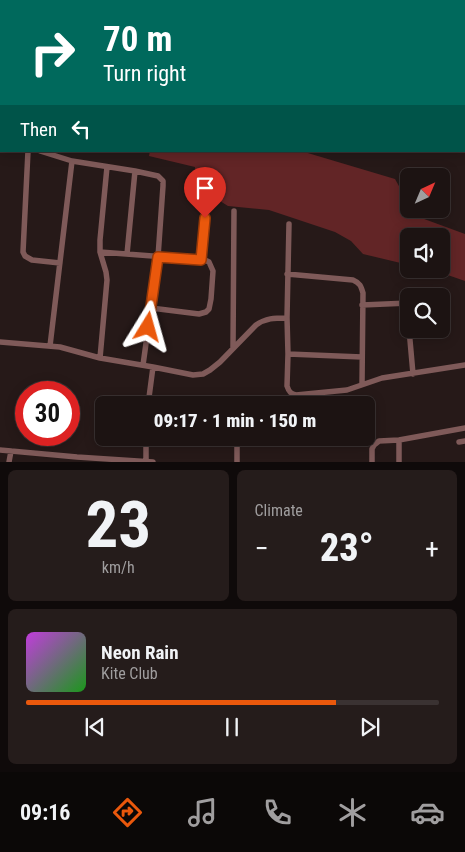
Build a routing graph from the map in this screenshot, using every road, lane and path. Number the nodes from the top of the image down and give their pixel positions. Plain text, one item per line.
1 (28, 152) edge
2 (43, 152) edge
3 (72, 161) junction
4 (107, 167) junction
5 (135, 171) junction
6 (234, 211) dead end
7 (205, 218) dead end
8 (289, 224) dead end
9 (100, 252) junction
10 (126, 254) junction
11 (158, 257) junction
12 (201, 260) junction
13 (60, 263) junction
14 (287, 274) junction
15 (400, 303) edge
16 (362, 304) junction
17 (151, 308) junction
18 (287, 318) junction
19 (410, 338) edge
20 (0, 342) edge
21 (50, 346) junction
22 (233, 348) junction
23 (288, 354) junction
24 (362, 357) junction
25 (100, 358) junction
26 (143, 365) junction
27 (465, 365) edge
28 (153, 367) junction
29 (413, 374) junction
30 (362, 384) junction
31 (149, 396) edge
32 (465, 428) edge
33 (399, 440) junction
34 (146, 446) edge
35 (237, 446) edge
36 (0, 450) edge
37 (11, 451) junction
38 (9, 462) edge
39 (146, 462) edge
40 (153, 462) edge
41 (237, 462) edge
42 (372, 462) edge
43 (399, 462) edge

1 - 13 street
2 - 3 street
3 - 4 street
3 - 13 street
4 - 5 street
4 - 9 street
5 - 10 street
5 - 11 street
6 - 22 street
7 - 12 street
8 - 14 street
9 - 10 street
9 - 25 street
10 - 11 street
11 - 12 street
11 - 17 street
12 - 17 street
13 - 21 street
14 - 16 street
14 - 18 street
15 - 16 street
16 - 24 street
17 - 26 street
18 - 22 street
18 - 23 street
19 - 29 street
20 - 21 street
21 - 25 street
22 - 28 street
23 - 24 street
23 - 30 street
24 - 30 street
25 - 26 street
26 - 28 street
27 - 29 street
28 - 31 street
29 - 30 street
32 - 33 street
33 - 42 street
33 - 43 street
34 - 39 street
35 - 41 street
36 - 37 street
37 - 38 street
37 - 39 street
39 - 40 street

